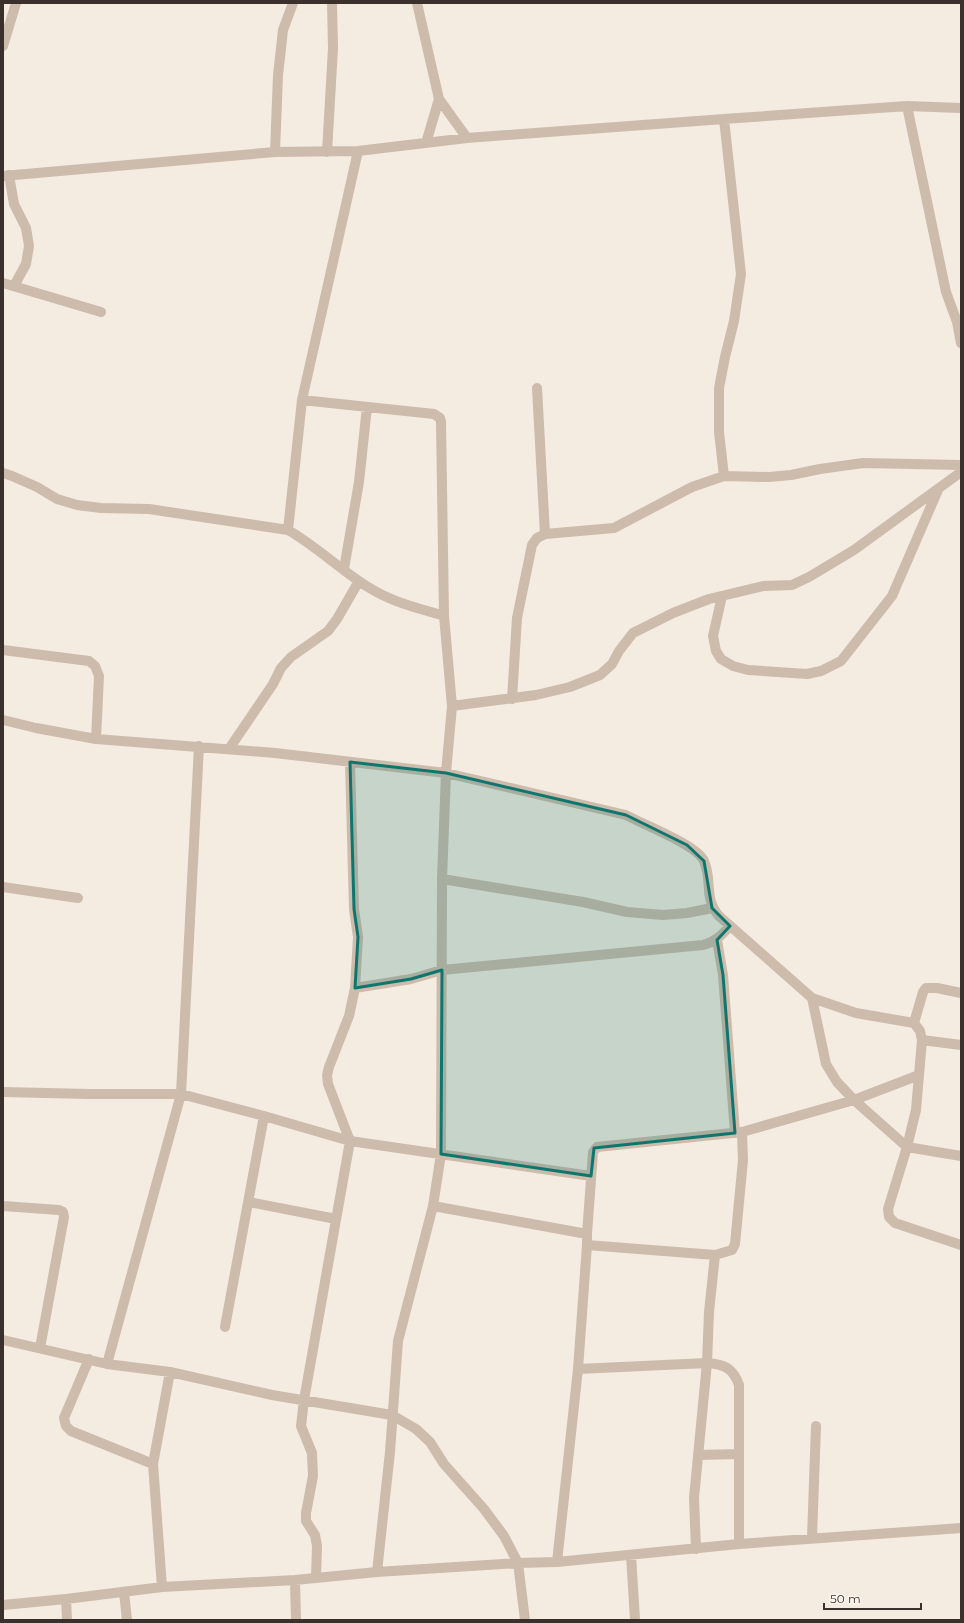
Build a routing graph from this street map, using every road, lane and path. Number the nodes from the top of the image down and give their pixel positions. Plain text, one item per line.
1 (16, 3) edge
2 (293, 3) edge
3 (332, 3) edge
4 (417, 3) edge
5 (3, 46) edge
6 (439, 99) junction
7 (907, 106) junction
8 (961, 108) edge
9 (724, 118) junction
10 (467, 138) junction
11 (426, 143) junction
12 (358, 151) junction
13 (275, 152) junction
14 (327, 152) junction
15 (6, 175) edge
16 (3, 283) edge
17 (14, 286) junction
18 (101, 312) dead end
19 (961, 343) edge
20 (537, 388) dead end
21 (302, 400) junction
22 (367, 407) junction
23 (961, 465) edge
24 (961, 472) edge
25 (3, 473) edge
26 (724, 476) junction
27 (939, 488) junction
28 (288, 530) junction
29 (546, 534) junction
30 (344, 569) junction
31 (358, 581) junction
32 (722, 596) junction
33 (444, 616) junction
34 (3, 650) edge
35 (512, 699) junction
36 (452, 706) junction
37 (3, 720) edge
38 (96, 739) junction
39 (198, 746) junction
40 (228, 749) junction
41 (350, 762) junction
42 (446, 773) junction
43 (442, 879) junction
44 (3, 887) edge
45 (78, 898) dead end
46 (712, 908) junction
47 (730, 926) junction
48 (717, 940) junction
49 (442, 970) junction
50 (356, 988) junction
51 (961, 993) edge
52 (812, 998) junction
53 (914, 1023) junction
54 (922, 1040) junction
55 (961, 1045) edge
56 (919, 1075) junction
57 (3, 1092) edge
58 (181, 1094) junction
59 (854, 1100) junction
60 (264, 1116) junction
61 (739, 1132) junction
62 (350, 1141) junction
63 (907, 1147) junction
64 (440, 1154) junction
65 (961, 1156) edge
66 (591, 1176) junction
67 (249, 1202) junction
68 (3, 1206) edge
69 (433, 1206) junction
70 (336, 1219) junction
71 (587, 1234) junction
72 (587, 1245) junction
73 (961, 1245) edge
74 (715, 1255) junction
75 (225, 1327) dead end
76 (3, 1340) edge
77 (40, 1348) junction
78 (89, 1359) junction
79 (707, 1363) junction
80 (107, 1364) junction
81 (578, 1369) junction
82 (170, 1372) junction
83 (304, 1400) junction
84 (392, 1415) junction
85 (816, 1426) dead end
86 (739, 1454) junction
87 (698, 1455) junction
88 (153, 1464) junction
89 (961, 1528) edge
90 (812, 1538) junction
91 (739, 1544) junction
92 (696, 1549) junction
93 (632, 1555) junction
94 (557, 1562) junction
95 (518, 1563) junction
96 (377, 1572) junction
97 (316, 1578) junction
98 (295, 1580) junction
99 (162, 1587) junction
100 (124, 1592) junction
101 (66, 1599) junction
102 (3, 1605) edge
103 (68, 1620) edge
104 (127, 1620) edge
105 (296, 1620) edge
106 (525, 1620) edge
107 (635, 1620) edge

1 - 5 street
2 - 13 street
3 - 14 street
4 - 6 street
6 - 10 street
6 - 11 street
7 - 8 street
7 - 9 street
7 - 19 street
9 - 10 street
9 - 26 street
10 - 11 street
11 - 12 street
12 - 14 street
12 - 21 street
13 - 14 street
13 - 15 street
15 - 17 street
16 - 17 street
17 - 18 street
20 - 29 street
21 - 22 street
21 - 28 street
22 - 30 street
22 - 33 street
23 - 26 street
24 - 27 street
25 - 28 street
26 - 29 street
27 - 32 street
27 - 32 street
28 - 30 street
29 - 35 street
30 - 31 street
31 - 33 street
31 - 40 street
32 - 35 street
33 - 36 street
34 - 38 street
35 - 36 street
36 - 42 street
37 - 38 street
38 - 39 street
39 - 40 street
39 - 58 street
40 - 41 street
41 - 42 street
41 - 50 street
42 - 43 street
42 - 46 street
43 - 46 street
43 - 49 street
44 - 45 street
46 - 47 street
47 - 48 street
47 - 52 street
48 - 49 street
48 - 61 street
49 - 50 street
49 - 64 street
50 - 62 street
51 - 53 street
52 - 53 street
52 - 59 street
53 - 54 street
54 - 55 street
54 - 56 street
56 - 59 street
56 - 63 street
57 - 58 street
58 - 60 street
58 - 80 street
59 - 61 street
59 - 63 street
60 - 62 street
60 - 67 street
61 - 66 street
61 - 74 street
62 - 64 street
62 - 70 street
63 - 65 street
63 - 73 street
64 - 66 street
64 - 69 street
66 - 71 street
67 - 70 street
67 - 75 street
68 - 77 street
69 - 71 street
69 - 84 street
70 - 83 street
71 - 72 street
72 - 74 street
72 - 81 street
74 - 79 street
76 - 77 street
77 - 78 street
78 - 80 street
78 - 88 street
79 - 81 street
79 - 86 street
79 - 87 street
80 - 82 street
81 - 94 street
82 - 83 street
82 - 88 street
83 - 84 street
83 - 97 street
84 - 95 street
84 - 96 street
85 - 90 street
86 - 87 street
86 - 91 street
87 - 92 street
88 - 99 street
89 - 90 street
90 - 91 street
91 - 92 street
92 - 93 street
93 - 94 street
93 - 107 street
94 - 95 street
95 - 96 street
95 - 106 street
96 - 97 street
97 - 98 street
98 - 99 street
98 - 105 street
99 - 100 street
100 - 101 street
100 - 104 street
101 - 102 street
101 - 103 street

